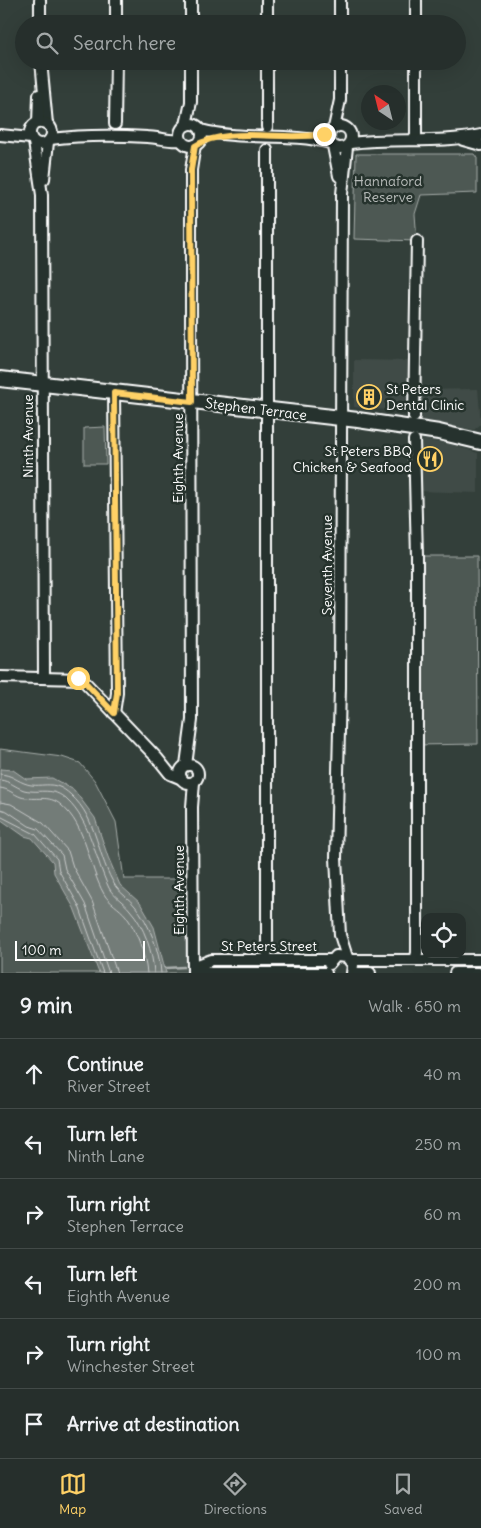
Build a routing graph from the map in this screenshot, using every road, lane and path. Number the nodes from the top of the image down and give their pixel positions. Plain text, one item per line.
1 (40, 0) edge
2 (116, 0) edge
3 (191, 0) edge
4 (267, 0) edge
5 (340, 0) edge
6 (416, 0) edge
7 (40, 15) edge
8 (116, 15) edge
9 (191, 15) edge
10 (267, 15) edge
11 (340, 15) edge
12 (416, 15) edge
13 (41, 70) edge
14 (116, 70) edge
15 (191, 70) edge
16 (267, 70) edge
17 (340, 70) edge
18 (416, 70) edge
19 (340, 100) junction
20 (115, 124) dead end
21 (267, 127) dead end
22 (348, 130) junction
23 (38, 131) junction
24 (0, 134) edge
25 (191, 135) junction
26 (94, 136) junction
27 (481, 136) edge
28 (332, 137) junction
29 (416, 138) junction
30 (462, 139) junction
31 (388, 140) junction
32 (49, 141) junction
33 (348, 145) junction
34 (481, 145) edge
35 (267, 150) dead end
36 (342, 194) junction
37 (42, 195) junction
38 (417, 241) dead end
39 (0, 379) edge
40 (42, 384) junction
41 (114, 393) junction
42 (192, 402) junction
43 (267, 410) junction
44 (414, 416) dead end
45 (340, 419) junction
46 (414, 440) dead end
47 (481, 442) edge
48 (0, 677) edge
49 (44, 678) junction
50 (114, 713) junction
51 (158, 759) junction
52 (187, 766) junction
53 (187, 781) junction
54 (340, 935) junction
55 (267, 952) dead end
56 (333, 958) junction
57 (349, 958) junction
58 (415, 960) junction
59 (481, 960) edge
60 (193, 970) edge
61 (326, 973) edge
62 (330, 973) edge
63 (352, 973) edge
64 (357, 973) edge
65 (370, 973) edge
66 (455, 973) edge
67 (479, 973) edge

1 - 7 street
2 - 8 street
3 - 9 street
4 - 10 street
5 - 11 street
6 - 12 street
13 - 23 street, Ninth Avenue
14 - 20 street
15 - 25 street, Eighth Avenue
16 - 21 street
17 - 19 street, Seventh Avenue
18 - 29 street
19 - 22 street, Seventh Avenue
19 - 28 street, Seventh Avenue
22 - 28 street
22 - 31 street
22 - 33 street, Seventh Avenue
23 - 24 street
23 - 26 street
23 - 32 street, Ninth Avenue
23 - 32 street
23 - 37 street, Ninth Avenue
25 - 26 street
25 - 28 street
25 - 42 street, Eighth Avenue
26 - 32 street
27 - 30 street
28 - 33 street
28 - 36 street, Seventh Avenue
29 - 30 street
29 - 31 street
30 - 34 street
31 - 33 street
32 - 37 street, Ninth Avenue
33 - 36 street, Seventh Avenue
35 - 43 street
36 - 45 street, Seventh Avenue
37 - 40 street, Ninth Avenue
38 - 44 street
39 - 40 main road, Stephen Terrace
40 - 41 main road, Stephen Terrace
40 - 49 street, Ninth Avenue
41 - 42 main road, Stephen Terrace
41 - 50 street
42 - 43 main road, Stephen Terrace
42 - 52 street, Eighth Avenue
43 - 45 main road, Stephen Terrace
43 - 55 street
45 - 47 main road, Stephen Terrace
45 - 54 street, Seventh Avenue
46 - 58 street
48 - 49 street
49 - 50 street
50 - 51 street
51 - 52 street
51 - 53 street
52 - 53 street
52 - 53 street
53 - 60 street, Eighth Avenue
54 - 56 street, Seventh Avenue
54 - 57 street, Seventh Avenue
56 - 57 street, St Peters Street
56 - 60 street, St Peters Street
56 - 62 street, Seventh Avenue
57 - 58 street
57 - 63 street, Seventh Avenue
58 - 59 street
59 - 67 street
60 - 61 street, St Peters Street
64 - 65 street
66 - 67 street

